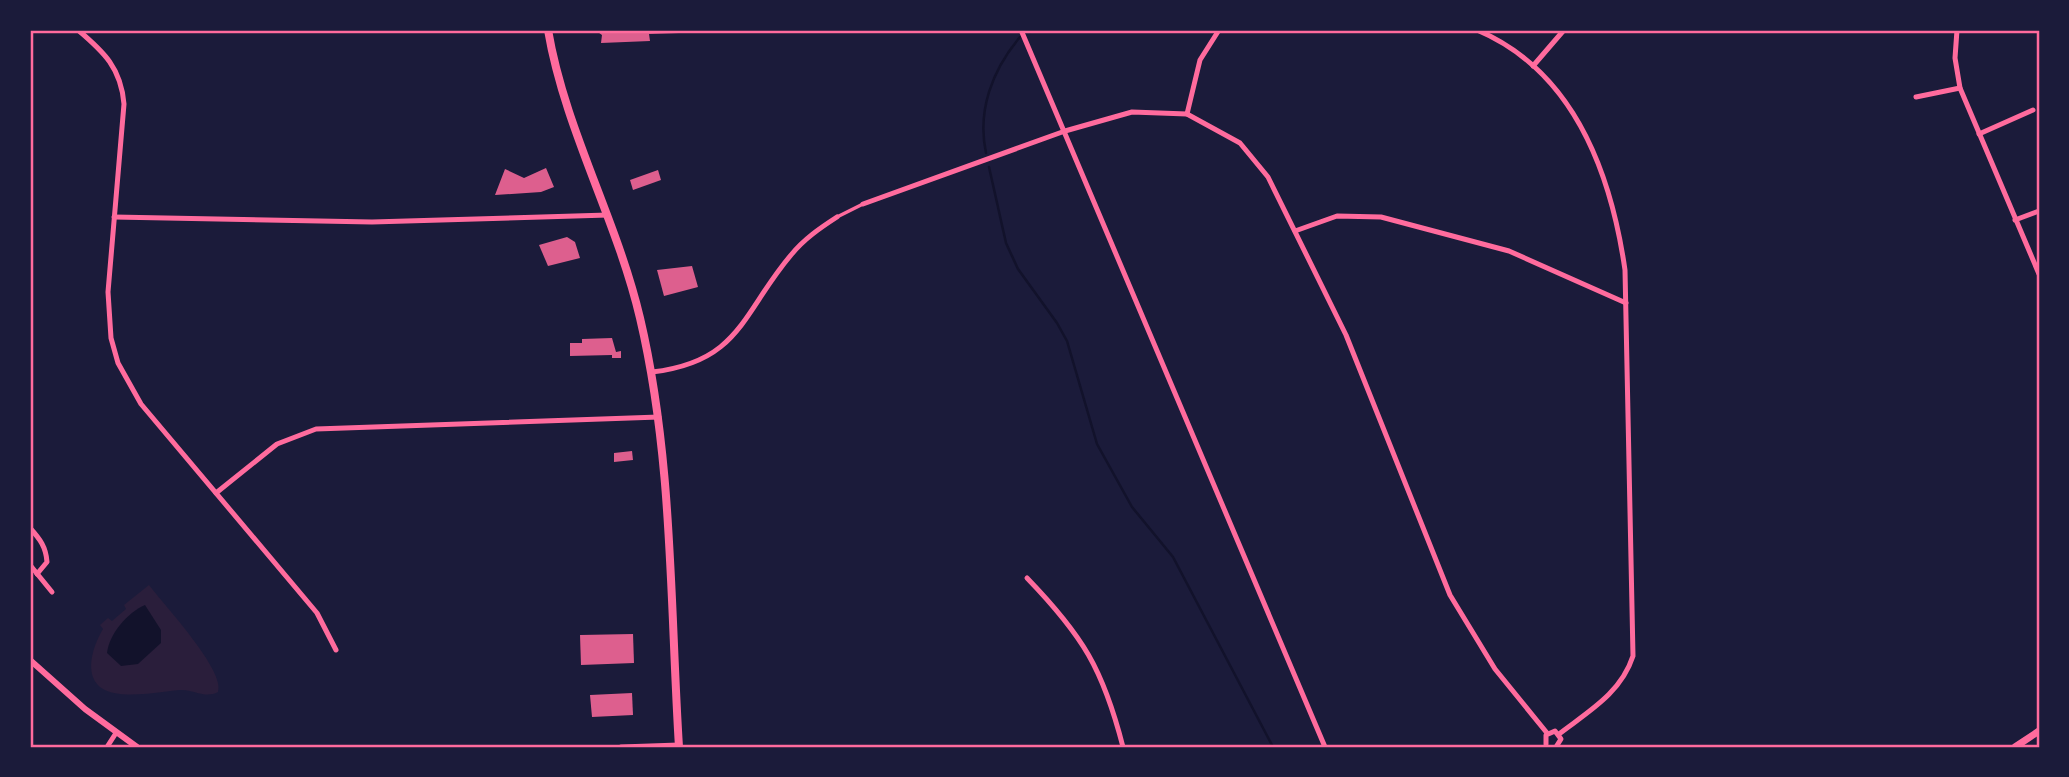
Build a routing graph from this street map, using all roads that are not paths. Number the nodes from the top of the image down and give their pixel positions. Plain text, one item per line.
1 (78, 30) edge
2 (548, 30) edge
3 (1021, 30) edge
4 (1219, 30) edge
5 (1477, 30) edge
6 (1564, 30) edge
7 (1957, 30) edge
8 (1533, 66) junction
9 (1960, 88) junction
10 (1916, 97) dead end
11 (2033, 110) dead end
12 (1187, 114) junction
13 (1065, 131) junction
14 (1979, 134) junction
15 (863, 204) joint
16 (2039, 211) edge
17 (609, 215) junction
18 (114, 217) junction
19 (837, 217) joint
20 (2015, 220) junction
21 (1295, 231) junction
22 (2039, 274) edge
23 (1626, 303) junction
24 (652, 372) junction
25 (659, 417) junction
26 (216, 493) junction
27 (30, 528) edge
28 (30, 565) edge
29 (37, 574) junction
30 (1027, 578) dead end
31 (52, 592) dead end
32 (336, 650) dead end
33 (30, 660) edge
34 (2039, 731) edge
35 (116, 733) junction
36 (1547, 733) junction
37 (1559, 734) junction
38 (679, 746) edge
39 (1546, 746) edge
40 (107, 747) edge
41 (137, 747) edge
42 (621, 747) edge
43 (1123, 747) edge
44 (1325, 747) edge
45 (1558, 747) edge
46 (2015, 747) edge

1 - 18 street
2 - 17 main road
3 - 13 street
4 - 12 street
5 - 8 street
6 - 8 street
7 - 9 street
8 - 23 street
9 - 10 street
9 - 14 street
11 - 14 street
12 - 13 street
12 - 21 street
13 - 15 street
13 - 44 street
14 - 20 street
15 - 19 street
16 - 20 street
17 - 18 street
17 - 24 main road
18 - 26 street
19 - 24 street
20 - 22 street
21 - 23 street
21 - 36 street
23 - 37 street
24 - 25 main road
25 - 26 street
25 - 38 main road
26 - 32 street
27 - 29 street
28 - 29 street
29 - 31 street
30 - 43 street
33 - 35 street
34 - 46 main road
35 - 40 street
35 - 41 street
36 - 37 street
36 - 39 street
37 - 45 street
38 - 42 street

